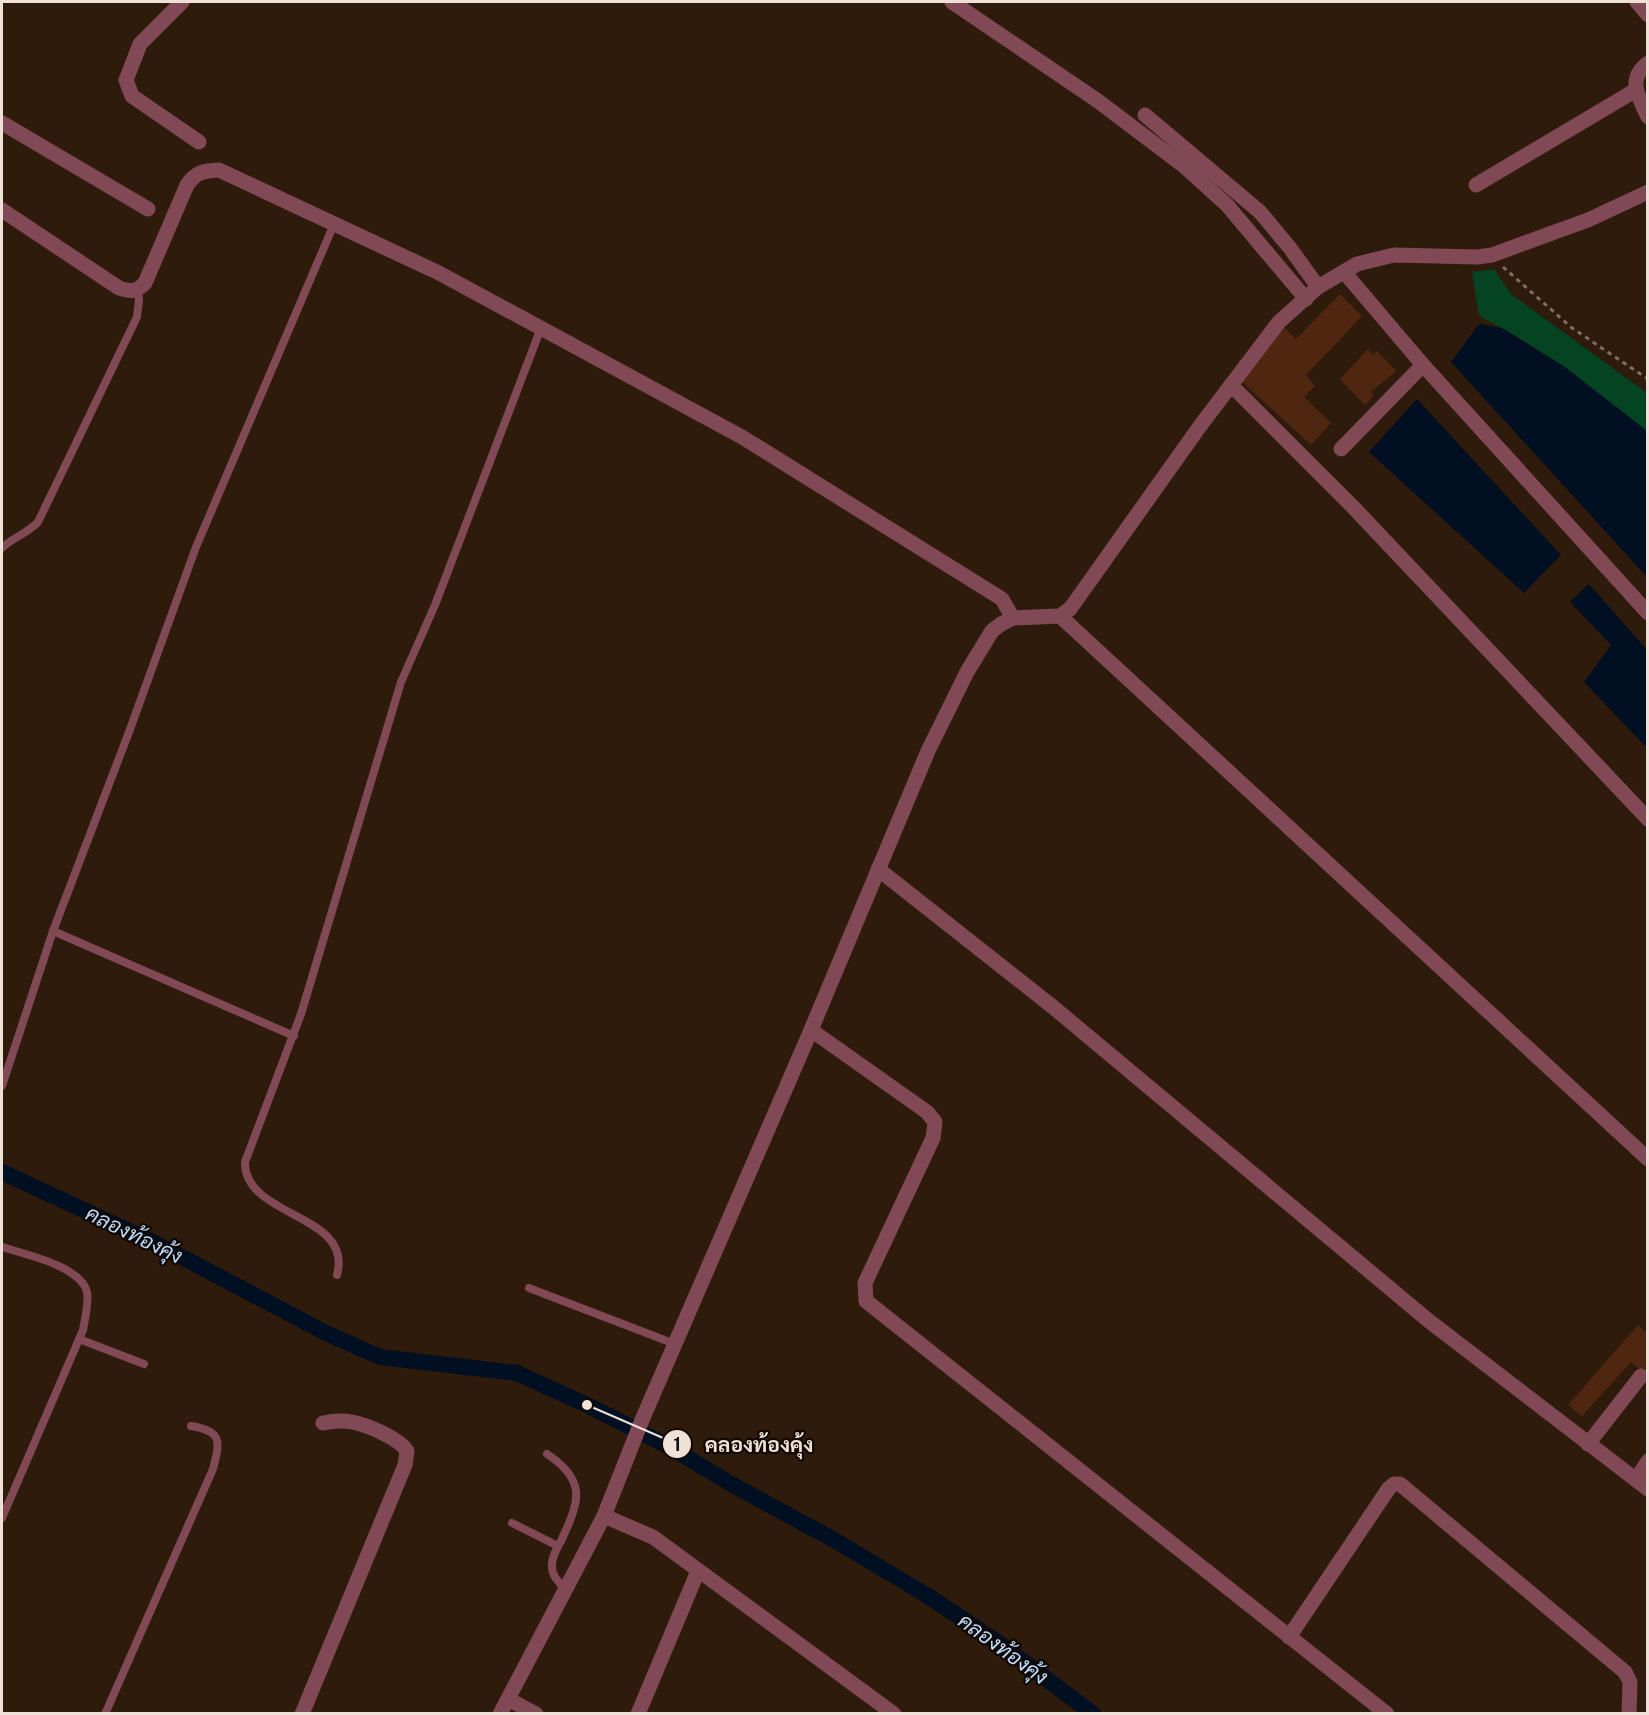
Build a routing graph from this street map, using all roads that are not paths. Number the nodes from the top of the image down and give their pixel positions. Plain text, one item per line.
1 (182, 2) edge
2 (952, 2) edge
3 (1637, 2) edge
4 (1647, 15) edge
5 (1647, 63) edge
6 (1636, 90) junction
7 (1145, 115) dead end
8 (1647, 117) edge
9 (2, 123) edge
10 (199, 142) dead end
11 (1476, 185) dead end
12 (1647, 192) edge
13 (148, 208) dead end
14 (2, 210) edge
15 (334, 224) junction
16 (1344, 272) junction
17 (1318, 287) junction
18 (138, 290) junction
19 (1306, 299) junction
20 (541, 328) junction
21 (1423, 365) junction
22 (1231, 385) junction
23 (1341, 449) dead end
24 (2, 548) edge
25 (1647, 613) edge
26 (1060, 616) junction
27 (1013, 618) junction
28 (1647, 819) edge
29 (878, 869) junction
30 (53, 931) junction
31 (811, 1030) junction
32 (294, 1036) junction
33 (2, 1086) edge
34 (1647, 1159) edge
35 (2, 1246) edge
36 (337, 1275) dead end
37 (529, 1288) dead end
38 (79, 1339) junction
39 (675, 1344) junction
40 (144, 1365) dead end
41 (1641, 1376) dead end
42 (322, 1423) dead end
43 (191, 1426) dead end
44 (1588, 1444) junction
45 (547, 1454) dead end
46 (1647, 1461) edge
47 (1642, 1485) edge
48 (604, 1516) junction
49 (2, 1518) edge
50 (512, 1523) dead end
51 (558, 1546) junction
52 (698, 1571) junction
53 (566, 1590) junction
54 (1290, 1637) junction
55 (508, 1699) junction
56 (105, 1713) edge
57 (302, 1713) edge
58 (500, 1713) edge
59 (536, 1713) edge
60 (638, 1713) edge
61 (894, 1713) edge
62 (1387, 1713) edge
63 (1629, 1713) edge

1 - 10 street
2 - 19 street
3 - 4 street
5 - 6 street
6 - 8 street
6 - 11 street
7 - 17 street
9 - 13 street
12 - 16 street
14 - 18 street
15 - 18 street
15 - 20 street
15 - 30 lane
16 - 17 street
16 - 21 street
17 - 19 street
18 - 24 lane
19 - 22 street
20 - 27 street
20 - 32 lane
21 - 23 street
21 - 25 street
22 - 26 street
22 - 28 street
26 - 27 street
26 - 34 street
27 - 29 street
29 - 31 street
29 - 44 street
30 - 32 lane
30 - 33 lane
31 - 39 street
31 - 54 street
32 - 36 lane
35 - 38 lane
37 - 39 lane
38 - 40 lane
38 - 49 lane
39 - 48 street
41 - 44 street
42 - 57 street
43 - 56 lane
44 - 47 street
45 - 51 lane
46 - 47 street
48 - 52 street
48 - 53 street
50 - 51 lane
51 - 53 lane
52 - 60 street
52 - 61 street
53 - 55 street
54 - 62 street
54 - 63 street
55 - 58 street
55 - 59 street

